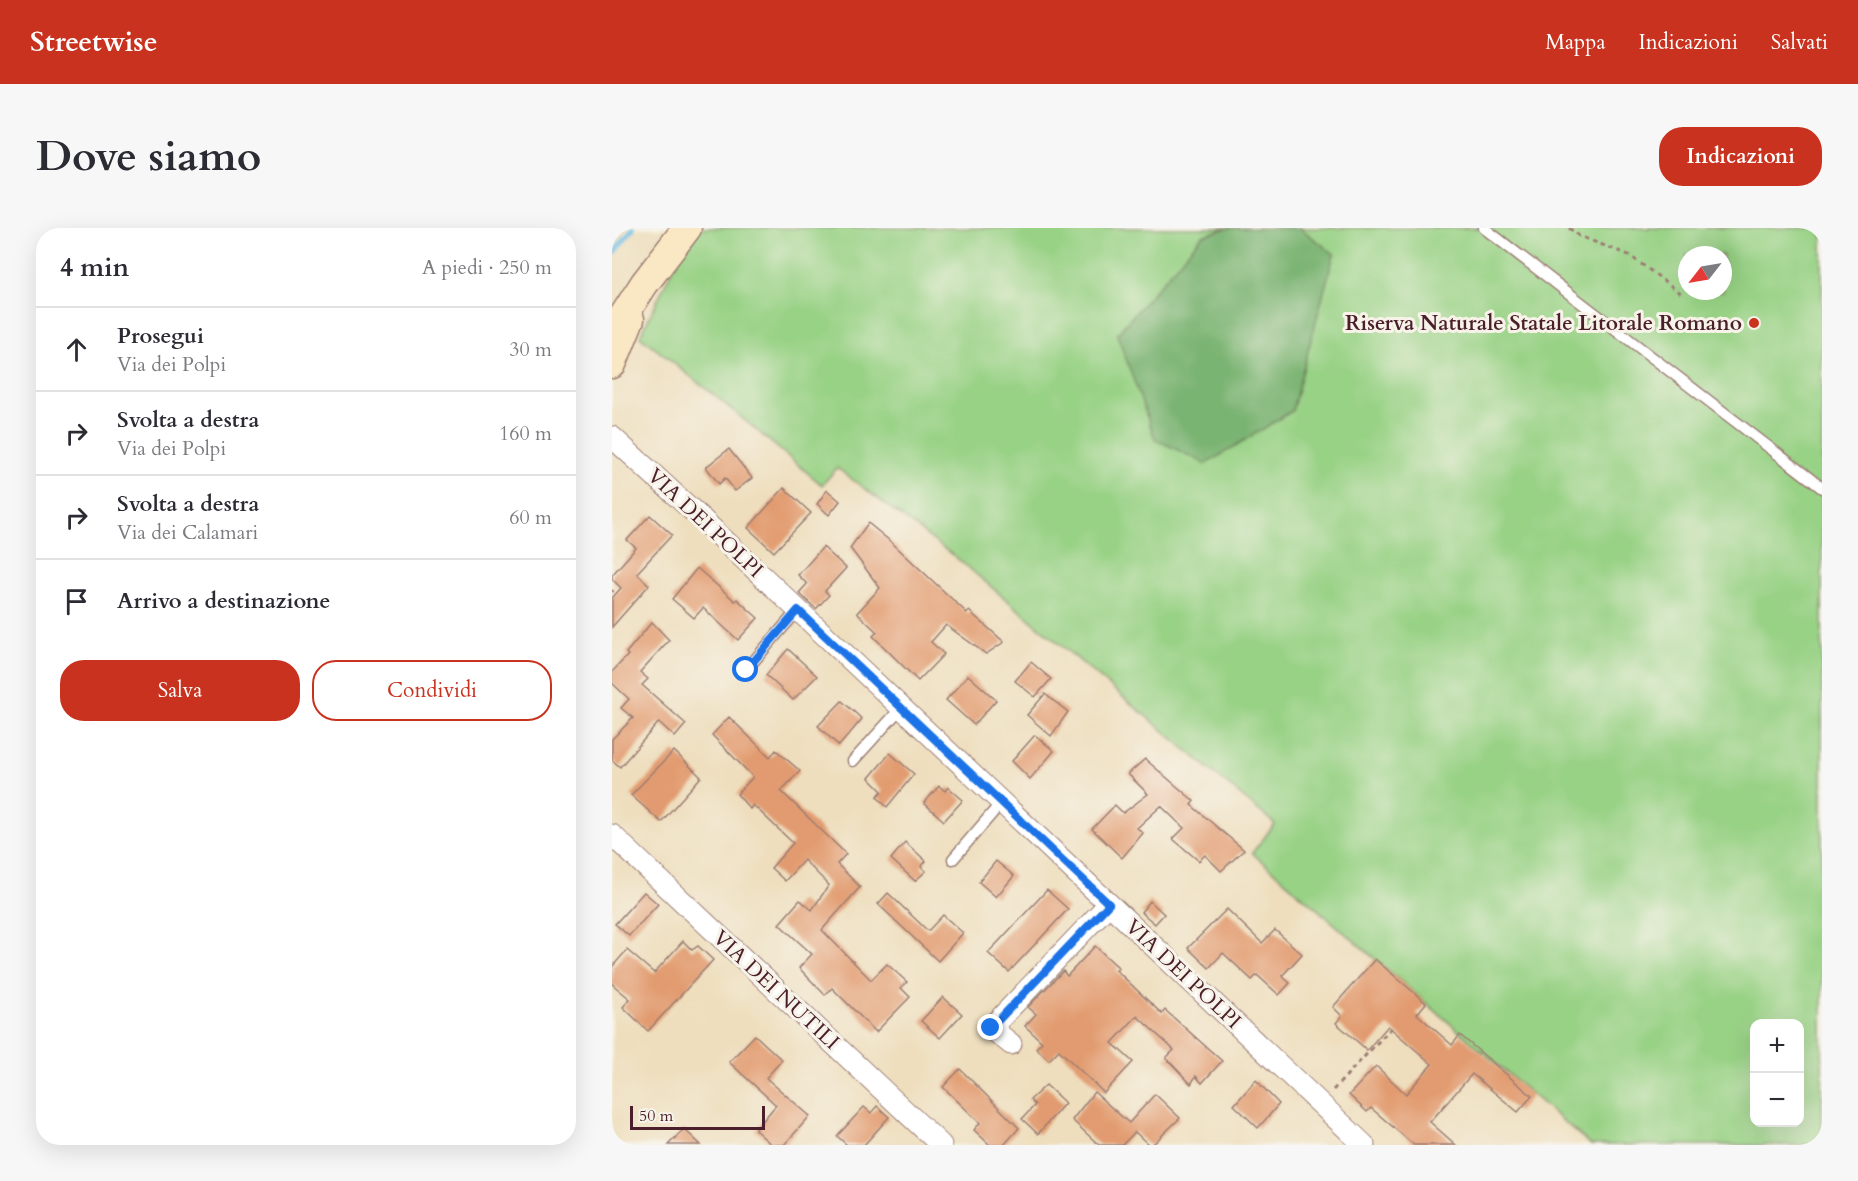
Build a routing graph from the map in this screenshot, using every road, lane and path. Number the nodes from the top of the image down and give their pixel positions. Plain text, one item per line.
1 (687, 228) edge
2 (1484, 228) edge
3 (1569, 228) edge
4 (644, 284) junction
5 (1678, 291) edge
6 (612, 334) edge
7 (612, 364) edge
8 (612, 437) edge
9 (1822, 488) edge
10 (798, 610) junction
11 (746, 670) dead end
12 (901, 708) junction
13 (853, 760) dead end
14 (1001, 803) junction
15 (612, 835) edge
16 (953, 859) dead end
17 (1109, 904) junction
18 (1393, 1026) dead end
19 (1011, 1044) dead end
20 (1320, 1104) junction
21 (941, 1145) edge
22 (1364, 1145) edge

1 - 4 street
2 - 9 lane
3 - 5 path
4 - 6 street
4 - 7 street
8 - 10 street, VIA DEI POLPI
10 - 11 lane
10 - 12 street, VIA DEI POLPI
12 - 13 lane
12 - 14 street, VIA DEI POLPI
14 - 16 lane
14 - 17 street, VIA DEI POLPI
15 - 21 street, VIA DEI NUTILI
17 - 19 street
17 - 20 street, VIA DEI POLPI
18 - 20 path
20 - 22 street, VIA DEI POLPI

